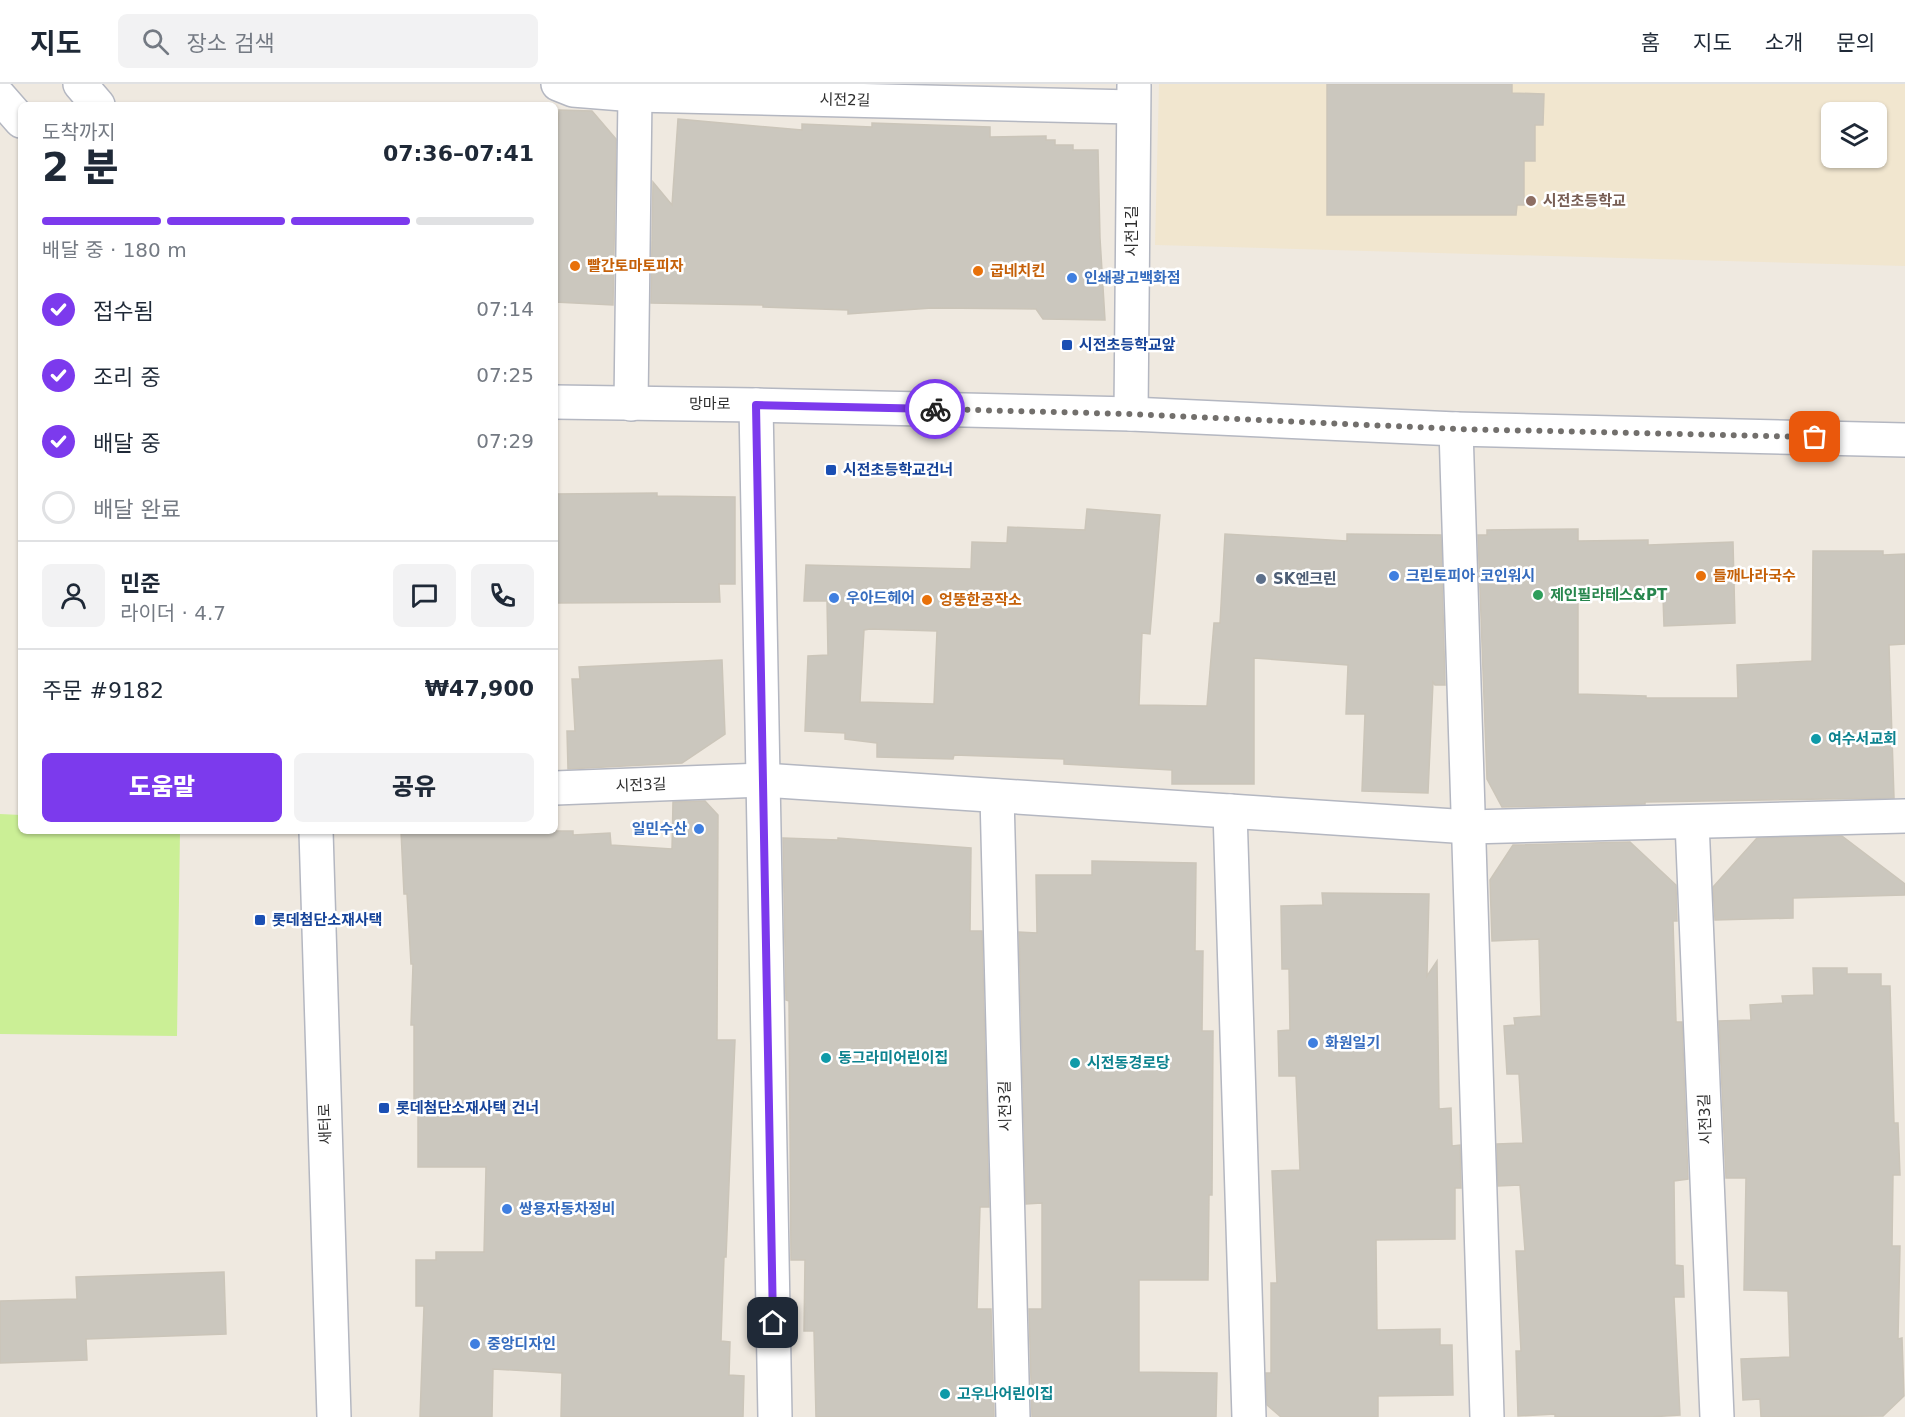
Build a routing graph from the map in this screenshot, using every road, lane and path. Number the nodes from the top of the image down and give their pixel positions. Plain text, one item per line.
1 (80, 84) edge
2 (558, 84) edge
3 (635, 95) junction
4 (1133, 95) edge
5 (0, 97) edge
6 (95, 102) edge
7 (18, 118) edge
8 (558, 402) edge
9 (631, 404) junction
10 (756, 405) junction
11 (1131, 414) junction
12 (1456, 429) junction
13 (1905, 440) edge
14 (763, 780) junction
15 (558, 788) edge
16 (997, 796) junction
17 (1230, 812) junction
18 (1905, 816) edge
19 (1692, 822) junction
20 (1469, 827) junction
21 (316, 834) edge
22 (334, 1417) edge
23 (775, 1417) edge
24 (1013, 1417) edge
25 (1249, 1417) edge
26 (1487, 1417) edge
27 (1717, 1417) edge

1 - 6 street
2 - 3 street, 시전2길
3 - 4 street, 시전2길
3 - 9 street
4 - 11 street, 시전1길
5 - 7 street
8 - 9 street, 망마로
9 - 10 street, 망마로
10 - 11 street, 망마로
10 - 14 street
11 - 12 street, 망마로
12 - 13 street, 망마로
12 - 20 street
14 - 15 street, 시전3길
14 - 16 street, 시전3길
14 - 23 street
16 - 17 street, 시전3길
16 - 24 street, 시전3길
17 - 20 street, 시전3길
17 - 25 street
18 - 19 street, 시전3길
19 - 20 street, 시전3길
19 - 27 street, 시전3길
20 - 26 street
21 - 22 street, 새터로

